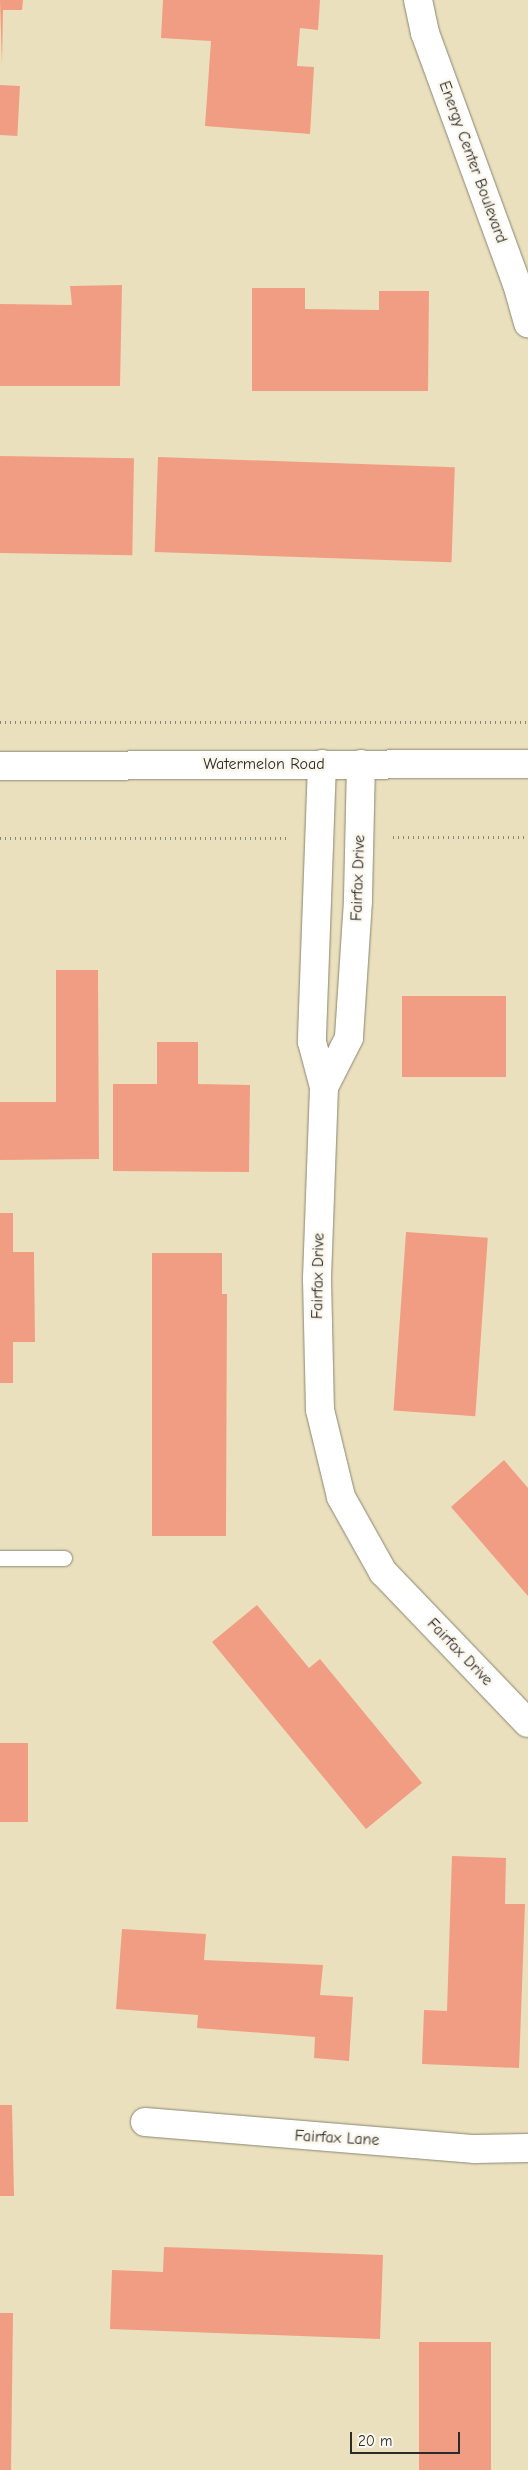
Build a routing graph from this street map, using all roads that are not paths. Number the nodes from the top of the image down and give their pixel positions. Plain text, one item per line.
1 (418, 0) edge
2 (528, 323) edge
3 (322, 764) junction
4 (361, 764) junction
5 (528, 764) edge
6 (0, 766) edge
7 (324, 1087) junction
8 (0, 1558) edge
9 (64, 1558) dead end
10 (528, 1723) edge
11 (146, 2122) dead end
12 (528, 2148) edge

1 - 2 street, Energy Center Boulevard
3 - 4 street, Watermelon Road
3 - 6 street, Watermelon Road
3 - 7 street
4 - 5 street, Watermelon Road
4 - 7 street, Fairfax Drive
7 - 10 street, Fairfax Drive
8 - 9 lane
11 - 12 street, Fairfax Lane

